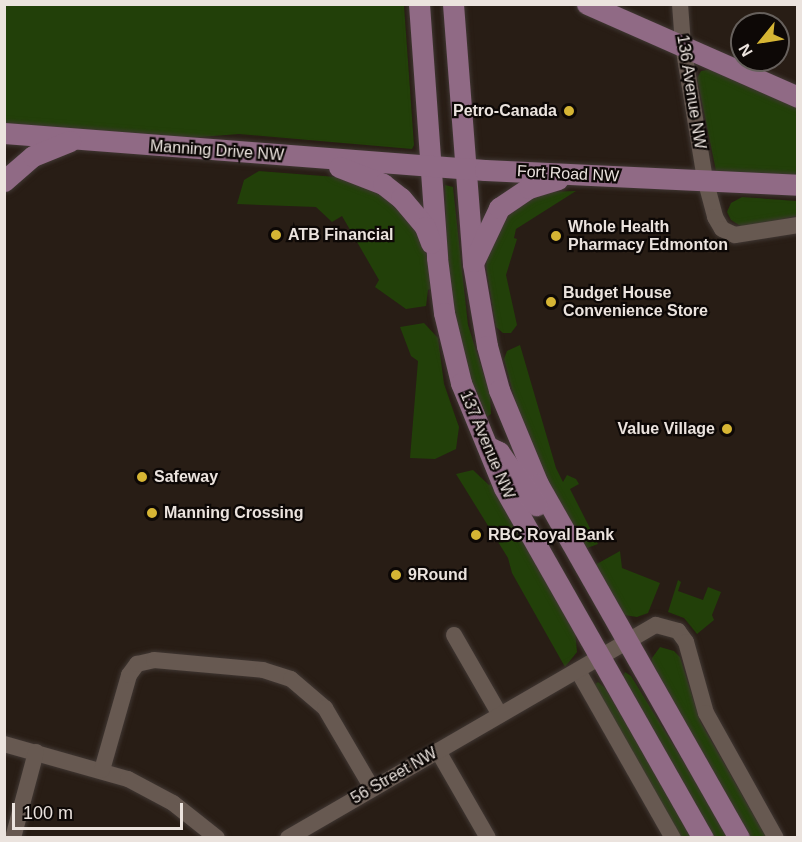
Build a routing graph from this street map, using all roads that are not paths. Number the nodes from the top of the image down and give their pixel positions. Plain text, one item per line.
1 (419, 4) edge
2 (453, 4) edge
3 (587, 4) edge
4 (680, 4) edge
5 (683, 45) junction
6 (798, 97) edge
7 (4, 133) edge
8 (74, 139) junction
9 (305, 157) junction
10 (430, 166) junction
11 (464, 168) junction
12 (572, 175) junction
13 (705, 179) junction
14 (4, 182) edge
15 (798, 185) edge
16 (798, 225) edge
17 (437, 258) junction
18 (473, 264) junction
19 (513, 429) junction
20 (484, 445) junction
21 (592, 584) junction
22 (454, 635) dead end
23 (627, 643) junction
24 (601, 658) junction
25 (578, 671) junction
26 (500, 715) junction
27 (4, 744) edge
28 (438, 751) junction
29 (36, 752) junction
30 (102, 770) junction
31 (372, 789) junction
32 (13, 837) edge
33 (217, 837) edge
34 (288, 837) edge
35 (488, 837) edge
36 (674, 837) edge
37 (703, 837) edge
38 (739, 837) edge
39 (776, 837) edge

1 - 10 main road, 137 Avenue NW
2 - 11 main road, 137 Avenue NW
3 - 5 main road
4 - 5 street, 136 Avenue NW
5 - 6 main road
5 - 13 street, 136 Avenue NW
7 - 8 main road, Manning Drive NW
8 - 9 main road, Manning Drive NW
8 - 14 main road
9 - 10 main road, Manning Drive NW
9 - 17 main road
10 - 11 main road, Fort Road NW
10 - 17 main road, 137 Avenue NW
11 - 12 main road, Fort Road NW
11 - 18 main road, 137 Avenue NW
12 - 13 main road, Fort Road NW
12 - 18 main road
13 - 15 main road, Fort Road NW
13 - 16 street
17 - 20 main road, 137 Avenue NW
18 - 19 main road, 137 Avenue NW
19 - 20 main road
19 - 21 main road, 137 Avenue NW
20 - 21 main road
20 - 24 main road, 137 Avenue NW
21 - 23 main road, 137 Avenue NW
22 - 26 street
23 - 24 street, 56 Street NW
23 - 38 main road, 137 Avenue NW
23 - 39 street
24 - 25 street, 56 Street NW
24 - 37 main road, 137 Avenue NW
25 - 26 street, 56 Street NW
25 - 36 street
26 - 28 street, 56 Street NW
27 - 29 street
28 - 31 street, 56 Street NW
28 - 35 street
29 - 30 street
29 - 32 street
30 - 31 street
30 - 33 street
31 - 34 street, 56 Street NW

